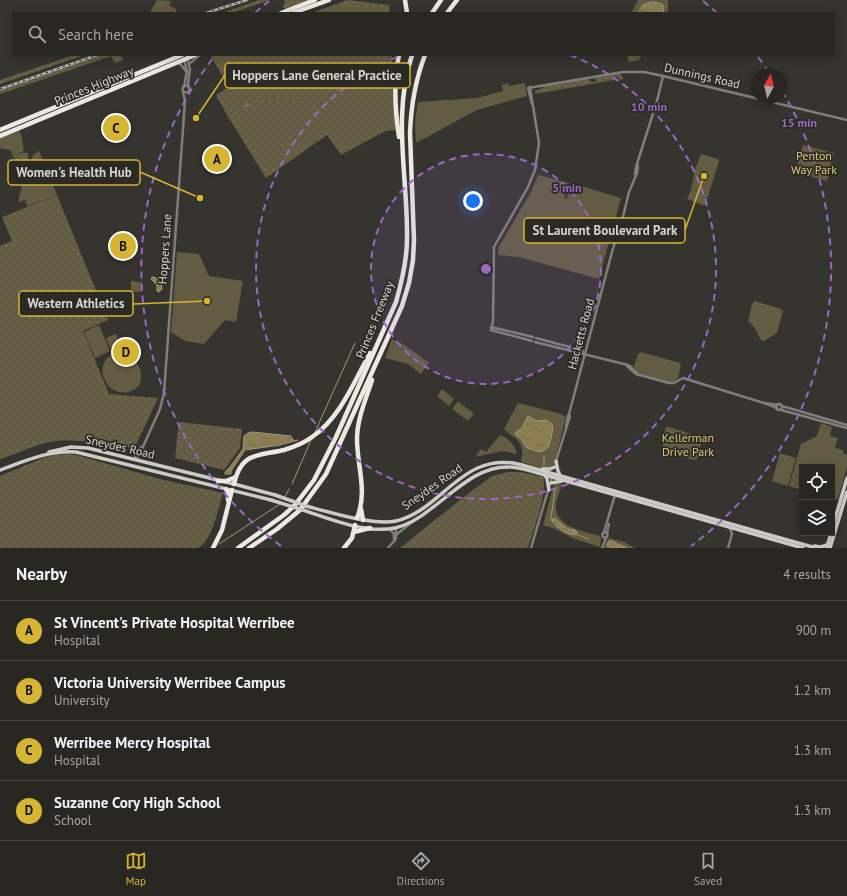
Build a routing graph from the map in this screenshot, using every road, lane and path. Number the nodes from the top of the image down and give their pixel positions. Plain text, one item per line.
1 (315, 0) edge
2 (329, 0) edge
3 (333, 0) edge
4 (441, 0) edge
5 (457, 0) edge
6 (405, 1) edge
7 (323, 2) junction
8 (287, 12) edge
9 (296, 12) edge
10 (407, 12) edge
11 (433, 12) edge
12 (448, 12) edge
13 (199, 56) edge
14 (399, 56) edge
15 (412, 56) edge
16 (425, 56) edge
17 (184, 57) edge
18 (177, 63) junction
19 (190, 64) junction
20 (187, 73) junction
21 (663, 76) junction
22 (124, 82) junction
23 (184, 87) junction
24 (189, 90) junction
25 (184, 92) junction
26 (185, 102) junction
27 (847, 120) edge
28 (19, 125) junction
29 (0, 130) edge
30 (0, 136) edge
31 (404, 169) junction
32 (389, 318) junction
33 (384, 348) junction
34 (586, 354) junction
35 (764, 403) junction
36 (778, 404) junction
37 (782, 406) junction
38 (777, 408) junction
39 (781, 410) junction
40 (834, 423) junction
41 (847, 427) edge
42 (33, 458) junction
43 (135, 460) junction
44 (556, 461) junction
45 (134, 466) junction
46 (555, 467) junction
47 (537, 469) junction
48 (0, 470) edge
49 (545, 475) junction
50 (553, 475) junction
51 (560, 476) junction
52 (236, 478) junction
53 (847, 478) edge
54 (218, 481) junction
55 (567, 481) junction
56 (551, 483) junction
57 (234, 484) junction
58 (226, 489) junction
59 (232, 490) junction
60 (549, 490) junction
61 (847, 492) edge
62 (616, 494) junction
63 (645, 501) junction
64 (360, 506) junction
65 (228, 508) junction
66 (357, 518) junction
67 (835, 519) edge
68 (363, 520) junction
69 (395, 521) junction
70 (413, 521) junction
71 (355, 525) junction
72 (729, 527) junction
73 (370, 528) junction
74 (396, 528) junction
75 (390, 529) junction
76 (740, 530) junction
77 (354, 532) junction
78 (397, 534) junction
79 (732, 534) junction
80 (831, 536) edge
81 (782, 538) junction
82 (393, 543) junction
83 (791, 544) junction
84 (803, 546) edge
85 (829, 547) edge
86 (213, 548) edge
87 (238, 548) edge
88 (249, 548) edge
89 (344, 548) edge
90 (388, 548) edge
91 (531, 548) edge
92 (602, 548) edge
93 (728, 548) edge
94 (816, 548) edge

1 - 8 highway
2 - 7 highway
3 - 7 highway
4 - 11 highway
5 - 12 highway
6 - 10 highway
7 - 9 highway
13 - 19 street
14 - 31 highway
15 - 31 highway, Princes Freeway
16 - 33 highway, Princes Freeway
17 - 18 highway, Princes Highway
17 - 19 street
17 - 20 street
17 - 22 highway, Princes Highway
18 - 20 street
18 - 22 highway, Princes Highway
19 - 24 street, Hoppers Lane
20 - 23 street
21 - 27 street, Dunnings Road
21 - 34 street, Hacketts Road
21 - 34 street, Dunnings Road
22 - 28 highway, Princes Highway
23 - 24 street
23 - 25 street, Hoppers Lane
24 - 25 street
24 - 26 street, Hoppers Lane
25 - 26 street, Hoppers Lane
26 - 43 street, Hoppers Lane
28 - 29 highway, Princes Highway
28 - 30 highway, Princes Highway
31 - 32 highway, Princes Freeway
32 - 52 highway
32 - 87 highway, Princes Freeway
33 - 64 highway
33 - 88 highway, Princes Freeway
34 - 35 street
34 - 44 street, Hacketts Road
35 - 36 street
35 - 38 street
36 - 37 street
36 - 38 street
37 - 39 street
37 - 40 street
38 - 39 street
39 - 40 street
40 - 41 street
42 - 43 main road, Sneydes Road
42 - 45 main road, Sneydes Road
42 - 48 main road, Sneydes Road
43 - 45 main road
43 - 54 main road, Sneydes Road
44 - 46 street, Hacketts Road
44 - 51 main road
45 - 58 main road, Sneydes Road
46 - 47 main road
46 - 50 street, Hacketts Road
47 - 50 main road, Sneydes Road
47 - 69 main road, Sneydes Road
49 - 50 main road, Sneydes Road
49 - 60 main road
49 - 70 main road, Sneydes Road
50 - 51 main road, Sneydes Road
50 - 55 main road, Sneydes Road
50 - 56 street, Hacketts Road
51 - 62 main road, Sneydes Road
52 - 54 highway
52 - 57 highway
53 - 67 main road
54 - 57 main road, Sneydes Road
55 - 56 main road
55 - 62 main road, Sneydes Road
56 - 60 street, Hacketts Road
57 - 59 main road
57 - 66 main road, Sneydes Road, bridge
58 - 59 main road, Sneydes Road
58 - 65 highway
59 - 65 highway
59 - 71 main road, Sneydes Road, bridge
60 - 91 street, Hacketts Road
61 - 85 main road
62 - 63 main road, Sneydes Road
62 - 92 street
63 - 72 main road, Sneydes Road
63 - 81 main road, Sneydes Road
64 - 66 highway
64 - 68 highway
65 - 86 highway
66 - 68 main road, Sneydes Road
66 - 71 main road
68 - 69 main road, Sneydes Road
69 - 74 main road
70 - 74 main road, Sneydes Road
70 - 78 street
71 - 73 main road, Sneydes Road
71 - 77 highway
72 - 76 main road, Sneydes Road
72 - 79 street
73 - 75 main road, Sneydes Road
73 - 77 highway
74 - 75 main road, Sneydes Road
74 - 78 street
75 - 82 street
76 - 79 street
76 - 83 main road, Sneydes Road
77 - 89 highway
78 - 82 street
79 - 93 street
80 - 85 main road
81 - 83 main road
81 - 84 main road, Sneydes Road
82 - 90 street
83 - 84 main road, Sneydes Road
84 - 85 main road
84 - 94 main road, Sneydes Road

